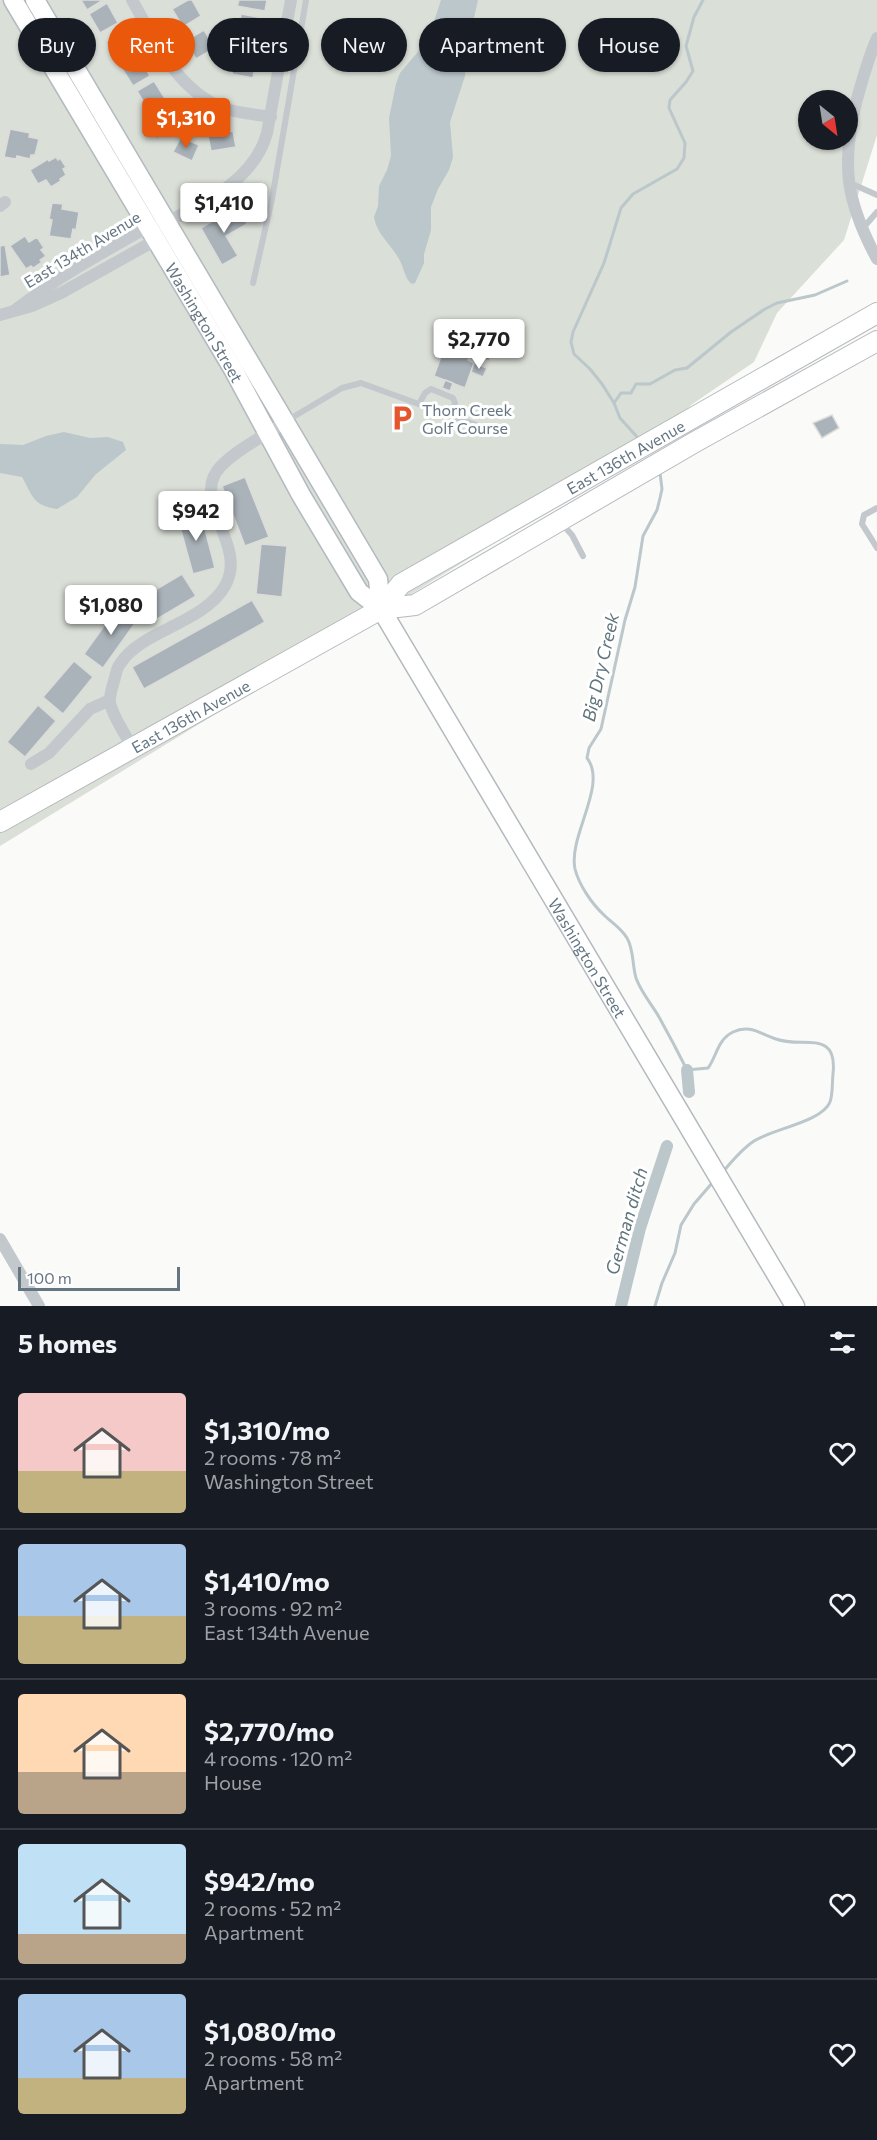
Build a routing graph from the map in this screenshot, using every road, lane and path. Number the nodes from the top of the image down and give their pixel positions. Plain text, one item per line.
1 (13, 0) edge
2 (34, 0) edge
3 (132, 0) edge
4 (291, 0) edge
5 (306, 0) edge
6 (877, 38) edge
7 (872, 65) edge
8 (271, 117) junction
9 (849, 183) junction
10 (877, 195) edge
11 (877, 212) edge
12 (167, 222) junction
13 (862, 228) junction
14 (152, 233) junction
15 (877, 259) edge
16 (253, 283) dead end
17 (877, 313) edge
18 (0, 315) edge
19 (877, 340) edge
20 (419, 404) junction
21 (451, 416) junction
22 (285, 422) junction
23 (479, 426) dead end
24 (267, 433) junction
25 (877, 508) edge
26 (559, 521) junction
27 (877, 548) edge
28 (583, 556) dead end
29 (381, 609) junction
30 (110, 700) junction
31 (133, 748) junction
32 (31, 764) dead end
33 (0, 822) edge
34 (0, 1239) edge
35 (39, 1306) edge
36 (795, 1306) edge

1 - 14 main road, Washington Street
2 - 12 main road, Washington Street
3 - 8 street
4 - 8 street, East 134th Avenue
5 - 16 lane
6 - 7 street
7 - 9 street
8 - 12 street, East 134th Avenue
9 - 10 lane
9 - 13 street
11 - 13 lane
12 - 14 street, East 134th Avenue
12 - 22 main road, Washington Street
13 - 15 street
14 - 18 street, East 134th Avenue
14 - 24 main road, Washington Street
17 - 29 main road, East 136th Avenue
19 - 26 main road, East 136th Avenue
20 - 21 lane
20 - 21 lane
20 - 22 lane
21 - 23 lane
22 - 24 street
22 - 29 main road, Washington Street
24 - 29 main road, Washington Street
24 - 30 street
25 - 27 lane
26 - 28 lane
26 - 29 main road, East 136th Avenue
29 - 31 main road, East 136th Avenue
29 - 36 main road, Washington Street
30 - 31 street
30 - 32 street
31 - 33 main road, East 136th Avenue
34 - 35 street

